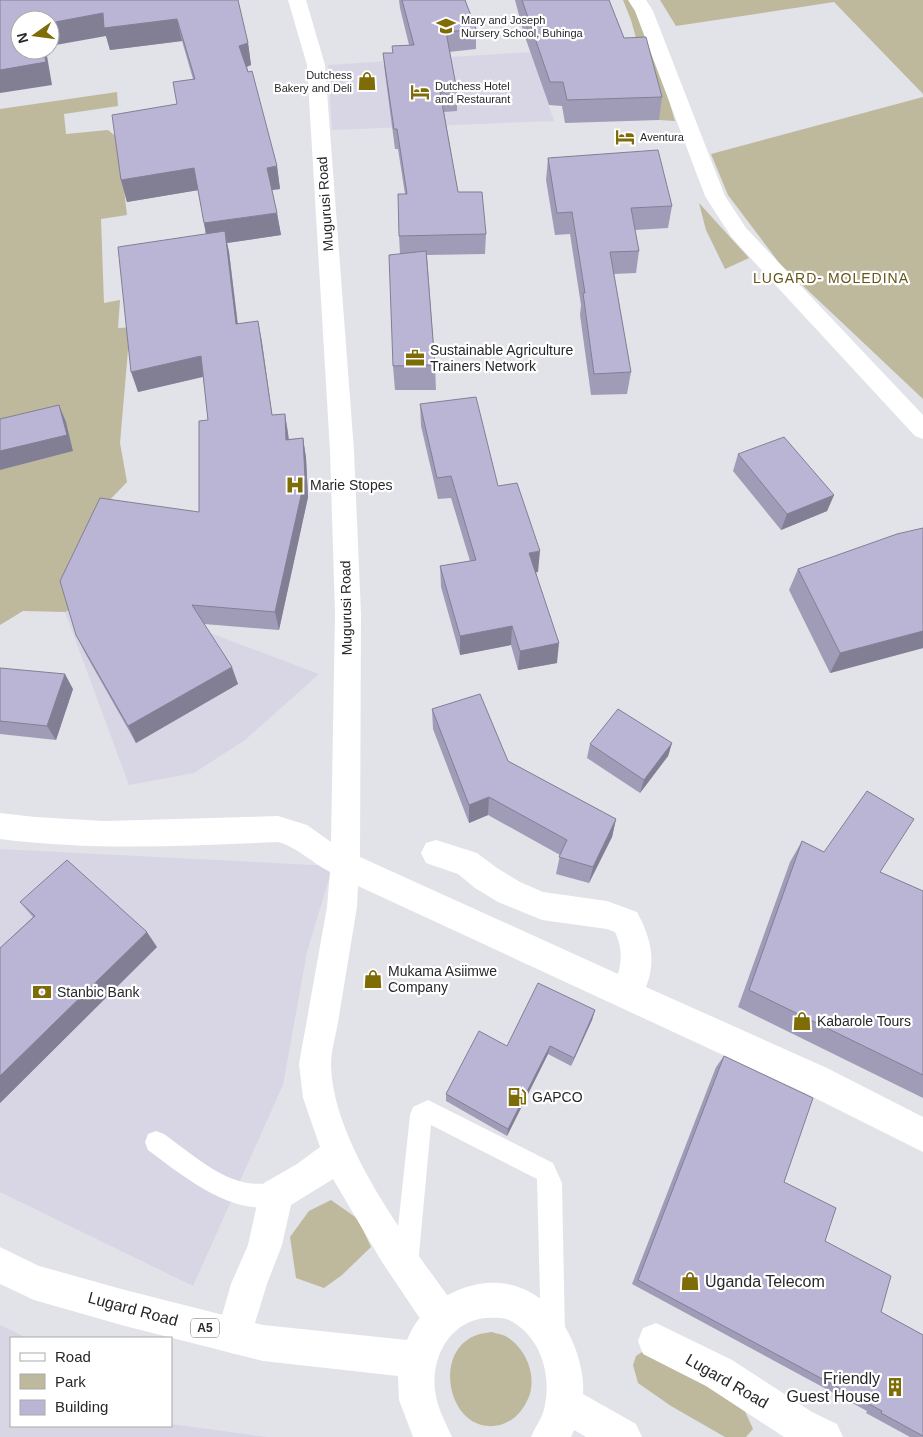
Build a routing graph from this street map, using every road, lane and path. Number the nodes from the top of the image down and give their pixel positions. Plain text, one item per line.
1 (298, 0) edge
2 (637, 0) edge
3 (923, 430) edge
4 (0, 826) edge
5 (436, 854) dead end
6 (345, 865) junction
7 (622, 993) junction
8 (923, 1135) edge
9 (156, 1142) dead end
10 (339, 1153) junction
11 (276, 1195) junction
12 (0, 1265) edge
13 (406, 1266) junction
14 (442, 1319) junction
15 (234, 1336) junction
16 (553, 1338) junction
17 (656, 1341) dead end
18 (418, 1360) junction
19 (564, 1402) junction
20 (806, 1433) edge
21 (433, 1437) edge
22 (550, 1437) edge
23 (623, 1437) edge

1 - 6 main road, Mugurusi Road
2 - 3 main road
4 - 6 main road
5 - 7 main road
6 - 7 main road
6 - 10 main road, Mugurusi Road
7 - 8 main road
9 - 11 lane
10 - 11 main road
10 - 13 main road, Mugurusi Road
11 - 15 main road
12 - 15 main road, Lugard Road / A5
13 - 14 main road, Mugurusi Road
13 - 16 lane
14 - 16 main road
14 - 18 main road
15 - 18 main road, Lugard Road / A5
16 - 19 main road
17 - 20 main road, Lugard Road
18 - 21 main road
19 - 22 main road
19 - 23 main road

